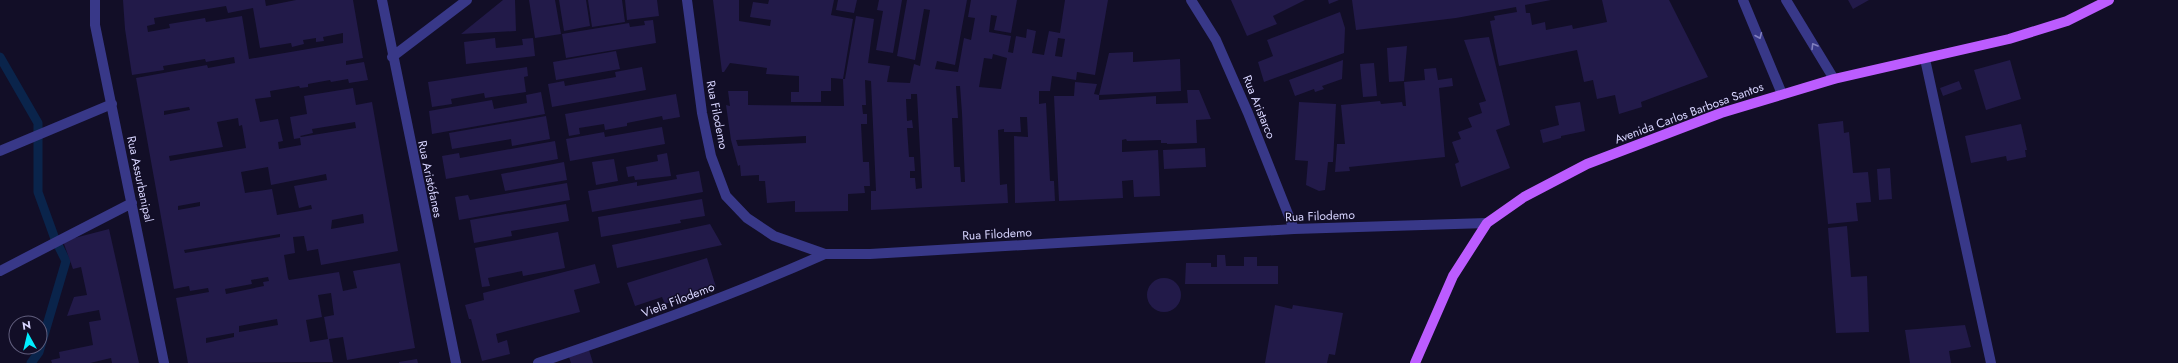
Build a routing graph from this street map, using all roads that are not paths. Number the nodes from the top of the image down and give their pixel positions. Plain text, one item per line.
1 (95, 0) edge
2 (382, 0) edge
3 (467, 0) edge
4 (687, 0) edge
5 (1191, 0) edge
6 (1743, 0) edge
7 (1786, 0) edge
8 (2109, 0) edge
9 (392, 57) junction
10 (1924, 59) junction
11 (1834, 79) junction
12 (1782, 94) junction
13 (112, 104) junction
14 (0, 151) edge
15 (132, 203) junction
16 (1487, 223) junction
17 (1294, 229) junction
18 (824, 254) junction
19 (0, 271) edge
20 (164, 363) edge
21 (456, 363) edge
22 (538, 363) edge
23 (1415, 363) edge
24 (1990, 363) edge

1 - 13 street, Rua Assurbanipal
2 - 9 street, Rua Aristófanes
3 - 9 street
4 - 18 street, Rua Filodemo
5 - 17 street, Rua Aristarco
6 -> 12 street
11 -> 7 street
8 - 10 main road, Avenida Carlos Barbosa Santos
9 - 21 street, Rua Aristófanes
10 - 11 main road, Avenida Carlos Barbosa Santos
10 - 24 street
11 - 12 main road, Avenida Carlos Barbosa Santos
12 - 16 main road, Avenida Carlos Barbosa Santos
13 - 14 street
13 - 15 street, Rua Assurbanipal
15 - 19 street
15 - 20 street, Rua Assurbanipal
16 - 17 street, Rua Filodemo
16 - 23 main road, Avenida Carlos Barbosa Santos
17 - 18 street, Rua Filodemo
18 - 22 street, Viela Filodemo

